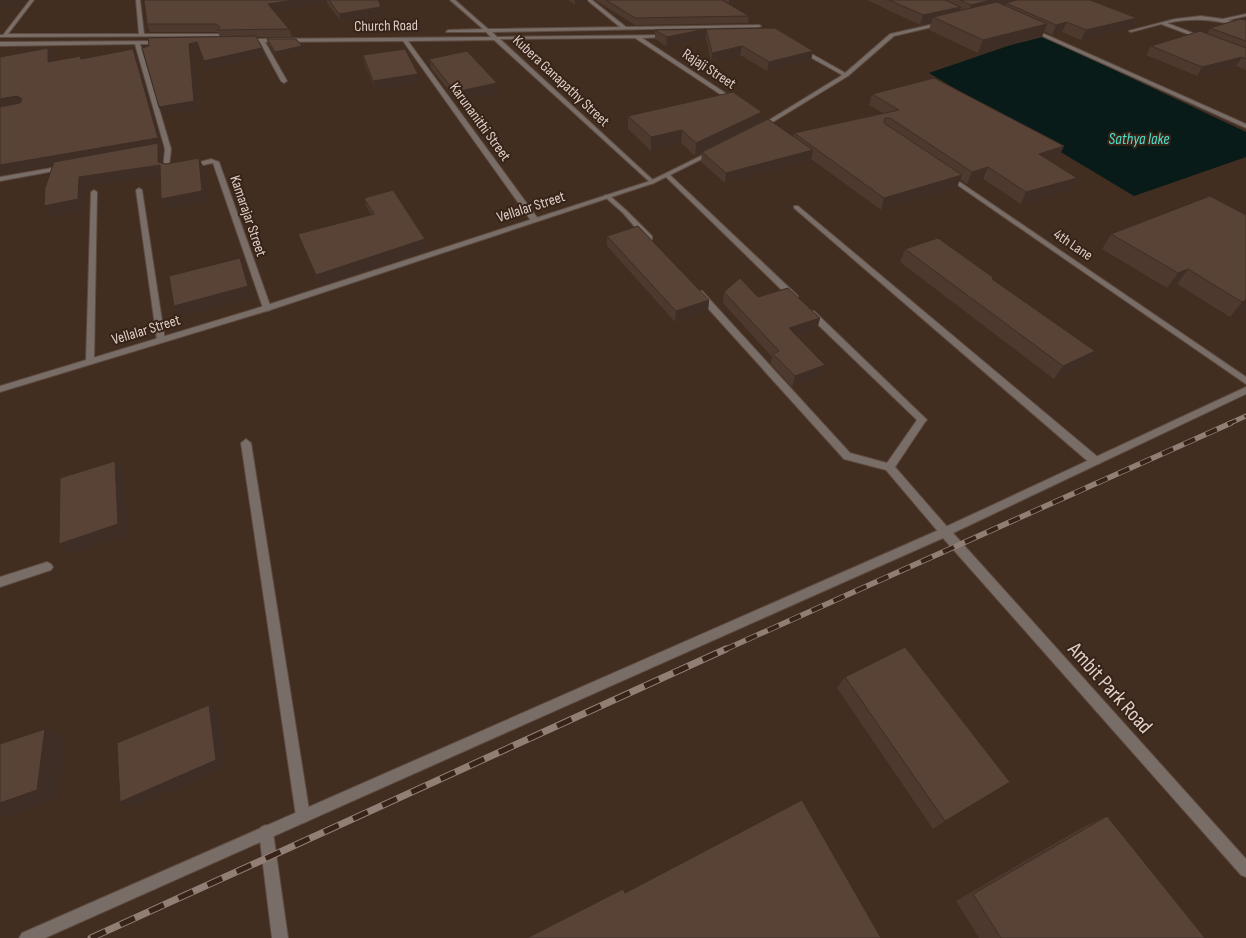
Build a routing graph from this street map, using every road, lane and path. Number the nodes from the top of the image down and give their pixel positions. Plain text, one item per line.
1 (32, 0) edge
2 (138, 0) edge
3 (452, 0) edge
4 (589, 0) edge
5 (1246, 15) edge
6 (1224, 19) junction
7 (752, 22) dead end
8 (949, 22) edge
9 (1162, 23) junction
10 (759, 26) junction
11 (1246, 27) edge
12 (1028, 28) edge
13 (626, 29) junction
14 (766, 30) edge
15 (488, 31) junction
16 (1131, 31) edge
17 (398, 32) dead end
18 (408, 32) dead end
19 (438, 32) dead end
20 (349, 33) dead end
21 (240, 34) edge
22 (250, 34) edge
23 (142, 35) junction
24 (2, 36) edge
25 (635, 36) junction
26 (675, 36) edge
27 (404, 38) junction
28 (495, 38) junction
29 (1204, 40) edge
30 (233, 41) edge
31 (243, 41) edge
32 (262, 41) junction
33 (166, 42) edge
34 (195, 42) edge
35 (137, 43) junction
36 (0, 44) edge
37 (798, 48) edge
38 (846, 74) junction
39 (284, 81) dead end
40 (744, 107) edge
41 (760, 118) edge
42 (769, 124) junction
43 (1246, 126) edge
44 (752, 132) edge
45 (168, 149) junction
46 (718, 150) edge
47 (158, 151) edge
48 (70, 166) edge
49 (940, 171) edge
50 (668, 176) junction
51 (0, 179) edge
52 (652, 182) junction
53 (139, 190) dead end
54 (94, 192) dead end
55 (607, 196) junction
56 (796, 207) dead end
57 (535, 220) junction
58 (658, 248) edge
59 (690, 284) edge
60 (267, 308) junction
61 (161, 340) junction
62 (90, 361) junction
63 (1246, 381) edge
64 (0, 389) edge
65 (1246, 390) edge
66 (246, 444) dead end
67 (1095, 461) junction
68 (889, 467) junction
69 (945, 532) junction
70 (47, 568) dead end
71 (0, 582) edge
72 (303, 816) junction
73 (266, 832) junction
74 (1246, 870) edge
75 (27, 938) edge
76 (280, 938) edge

1 - 24 street
2 - 23 street
3 - 15 street, Kubera Ganapathy Street
4 - 13 street
5 - 6 street
6 - 9 street
6 - 11 street
7 - 10 street
8 - 38 street
9 - 16 street
9 - 29 street
10 - 13 street, Church Road
10 - 14 street
12 - 43 street
13 - 15 street, Church Road
15 - 19 street, Church Road
15 - 28 street, Kubera Ganapathy Street
17 - 18 street, Church Road
20 - 22 street, Church Road
21 - 23 street
23 - 24 street
25 - 26 street, Church Road
25 - 28 street, Church Road
25 - 40 street, Rajaji Street
27 - 28 street, Church Road
27 - 32 street, Church Road
27 - 57 street, Karunanithi Street
28 - 52 street, Kubera Ganapathy Street
30 - 34 street
31 - 32 street, Church Road
32 - 39 street
33 - 35 street
35 - 36 street
35 - 45 street, Kamarajar Street
37 - 38 street
38 - 42 street
41 - 42 street
42 - 44 street
45 - 47 street
45 - 60 street, Kamarajar Street
46 - 50 street, Vellalar Street
48 - 51 street
49 - 63 street, 4th Lane
50 - 52 street, Vellalar Street
50 - 68 street
52 - 55 street, Vellalar Street
53 - 61 street
54 - 62 street
55 - 57 street, Vellalar Street
55 - 58 street
56 - 67 street
57 - 60 street, Vellalar Street
59 - 68 street
60 - 61 street, Vellalar Street
61 - 62 street, Vellalar Street
62 - 64 street, Vellalar Street
65 - 67 street
66 - 72 street
67 - 69 street
68 - 69 street, Ambit Park Road
69 - 72 street
69 - 74 street, Ambit Park Road
70 - 71 street
72 - 73 street
73 - 75 street
73 - 76 street

